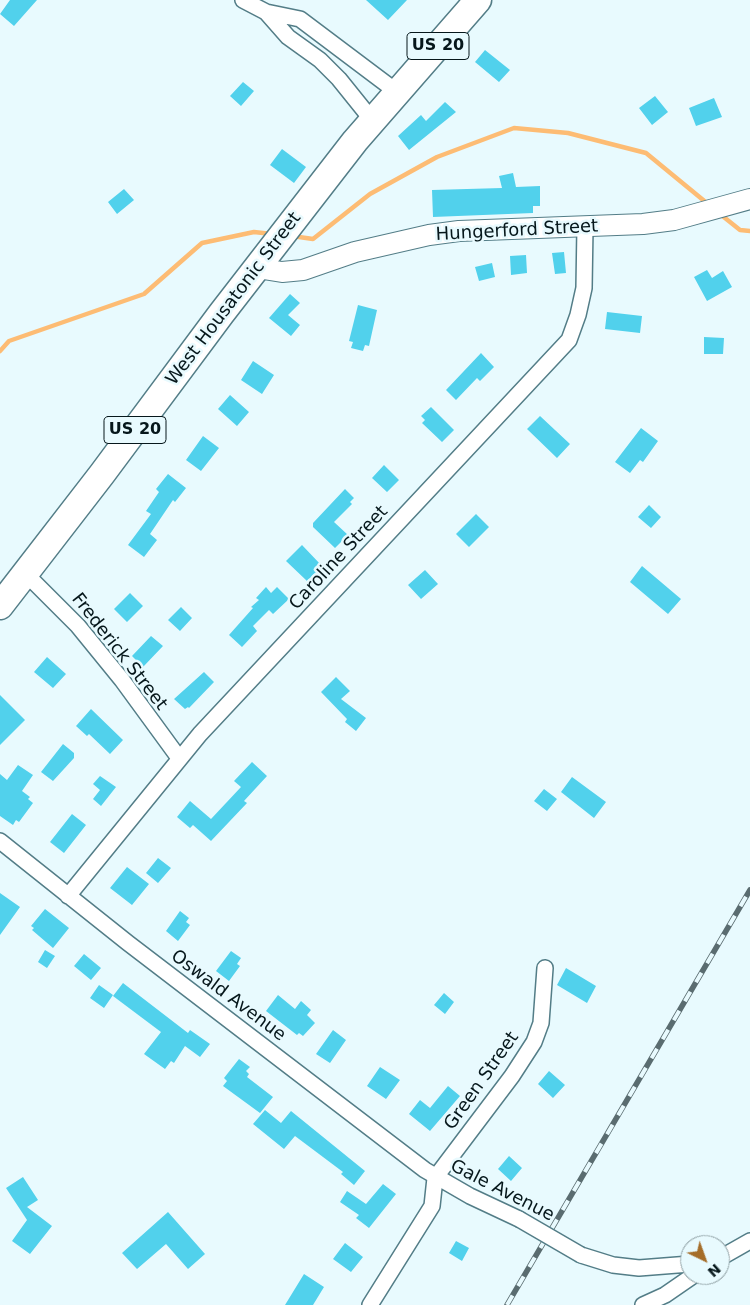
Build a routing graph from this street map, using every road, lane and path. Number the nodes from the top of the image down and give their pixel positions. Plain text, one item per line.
1 (243, 0) edge
2 (478, 0) edge
3 (266, 12) junction
4 (397, 92) junction
5 (372, 120) junction
6 (742, 202) edge
7 (585, 227) junction
8 (263, 260) junction
9 (26, 574) junction
10 (0, 606) edge
11 (179, 758) junction
12 (0, 842) edge
13 (68, 896) junction
14 (545, 968) dead end
15 (435, 1178) junction
16 (750, 1242) edge
17 (730, 1253) edge
18 (680, 1265) edge
19 (680, 1285) edge
20 (370, 1305) edge
21 (643, 1305) edge

1 - 3 street
2 - 4 highway, West Housatonic Street / US 20
3 - 4 street
3 - 5 street
4 - 5 highway, West Housatonic Street / US 20
5 - 8 highway, West Housatonic Street / US 20
6 - 7 street, Hungerford Street
7 - 8 street, Hungerford Street
7 - 11 street, Caroline Street
8 - 9 highway, West Housatonic Street / US 20
9 - 10 highway, West Housatonic Street / US 20
9 - 11 street, Frederick Street
11 - 13 street, Caroline Street
12 - 13 street, Oswald Avenue
13 - 15 street, Oswald Avenue
14 - 15 street, Green Street
15 - 18 street, Gale Avenue, bridge
15 - 20 street, Gale Avenue
16 - 17 street
19 - 21 street

